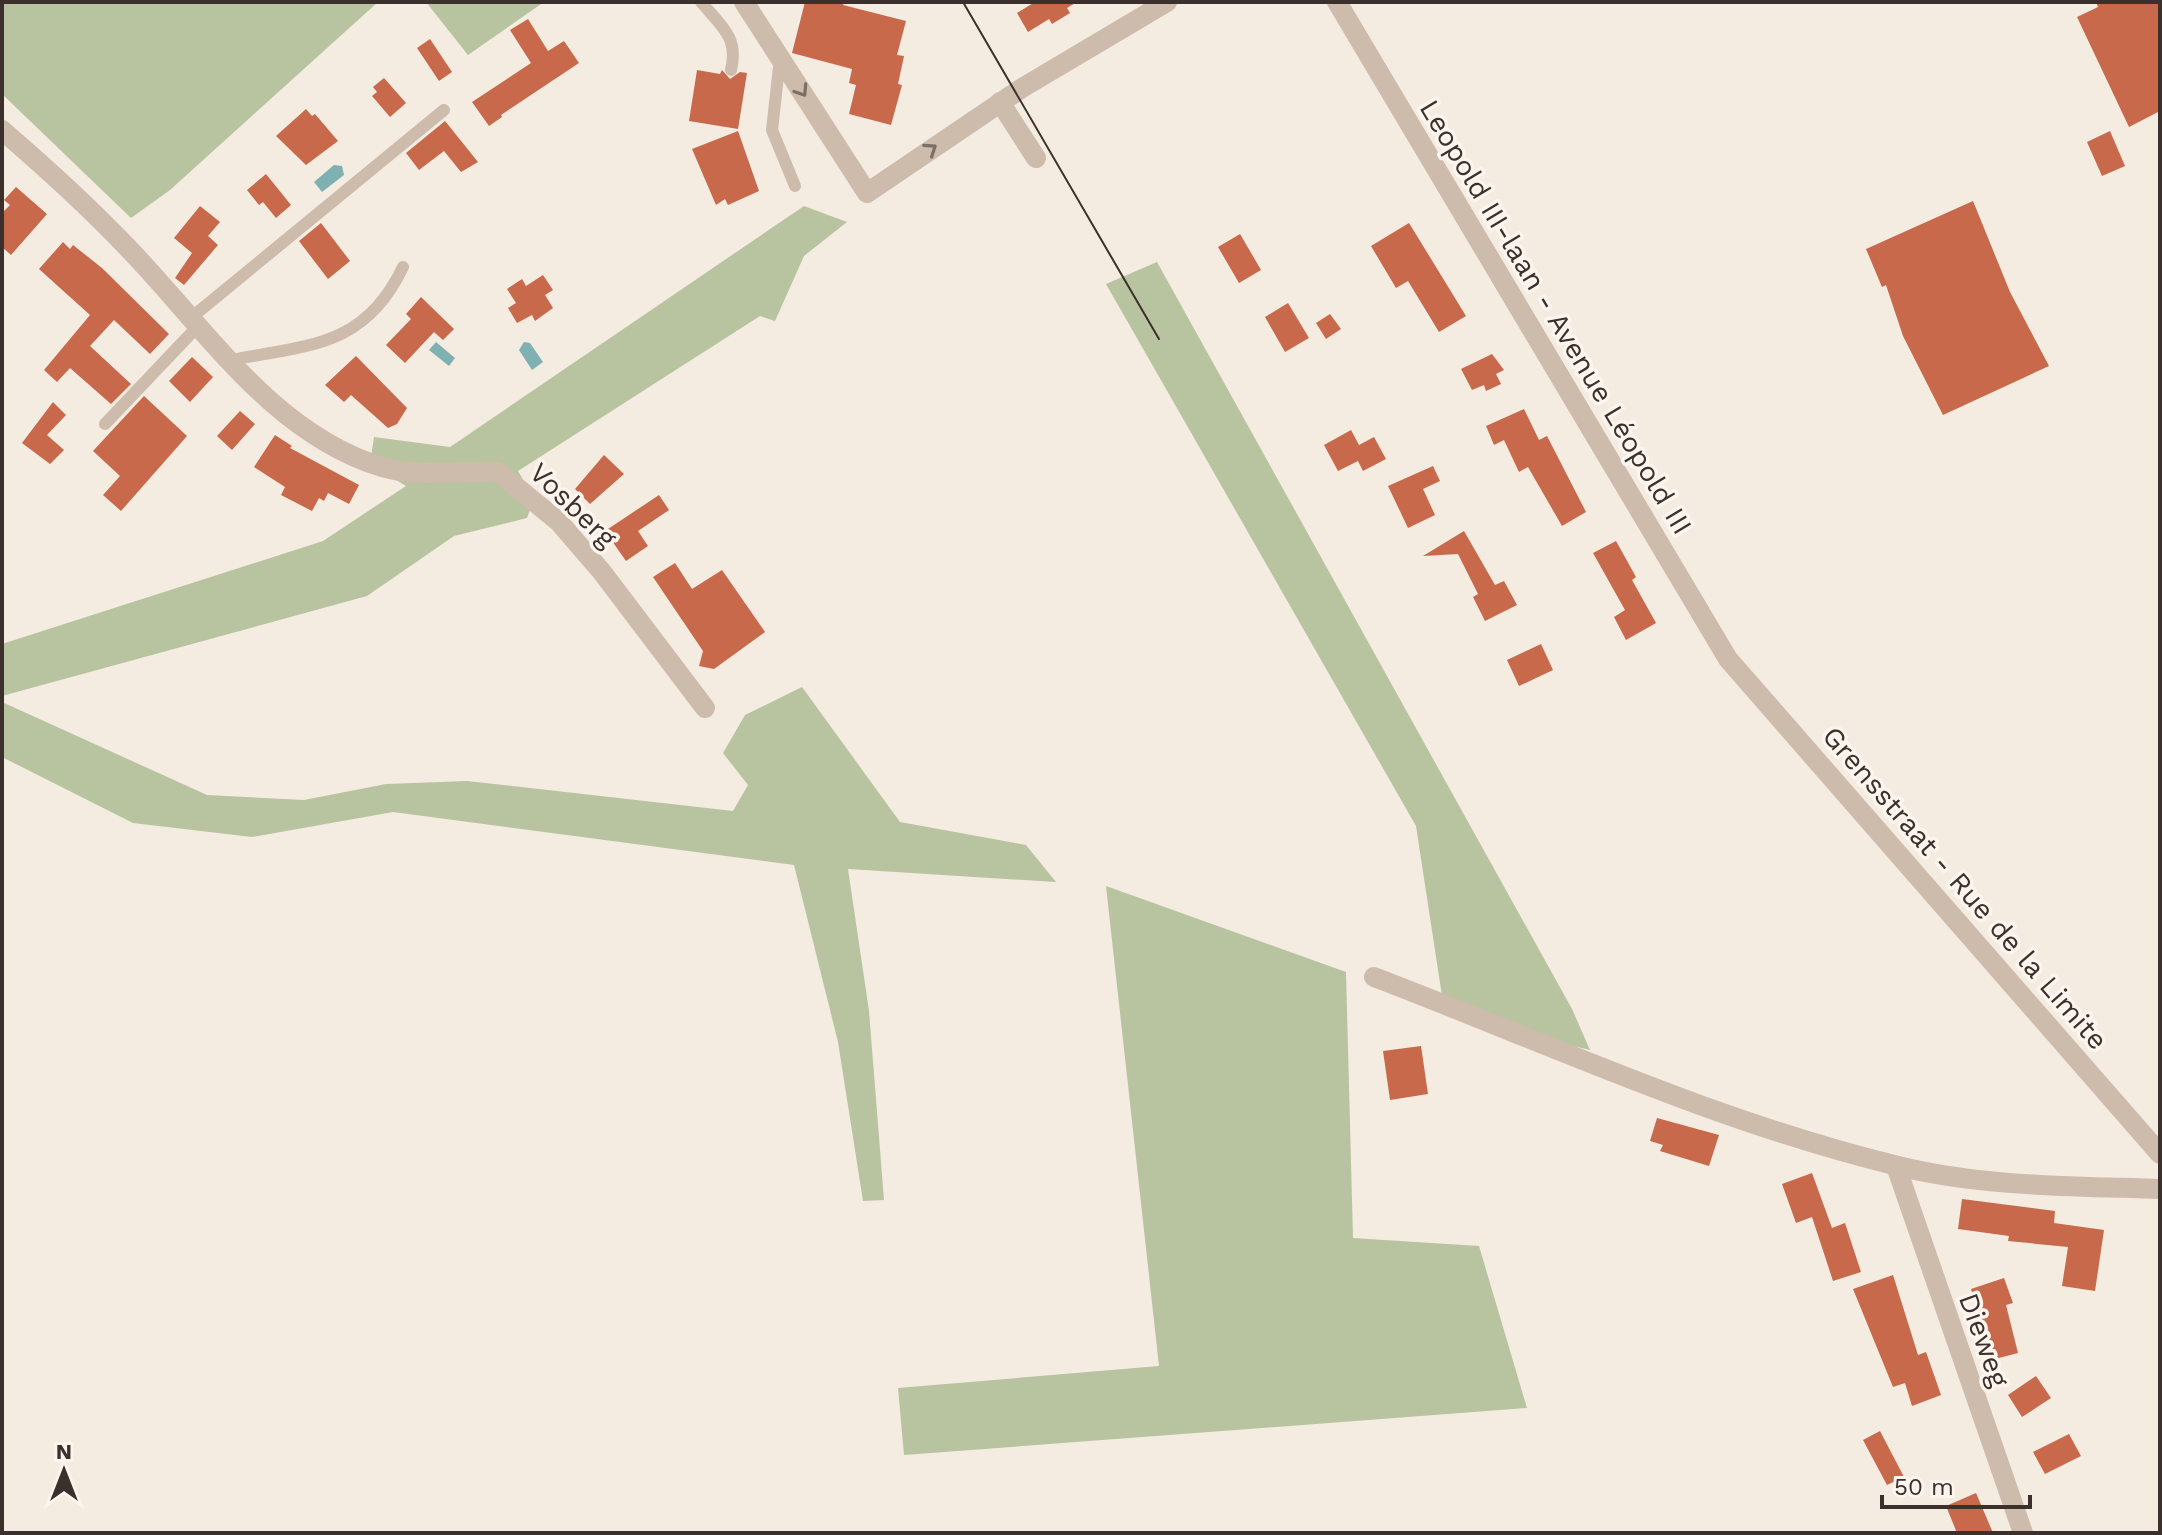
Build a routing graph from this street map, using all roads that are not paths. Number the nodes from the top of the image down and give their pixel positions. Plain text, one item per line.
1 (744, 2) edge
2 (1167, 2) edge
3 (1337, 2) edge
4 (704, 3) edge
5 (780, 58) junction
6 (731, 70) dead end
7 (1000, 102) junction
8 (444, 110) dead end
9 (2, 130) edge
10 (1036, 158) dead end
11 (795, 186) dead end
12 (403, 267) dead end
13 (195, 321) junction
14 (231, 360) junction
15 (105, 424) dead end
16 (1728, 659) joint
17 (705, 708) dead end
18 (1374, 977) dead end
19 (2160, 1154) edge
20 (1896, 1166) junction
21 (2160, 1189) edge
22 (2023, 1533) edge

1 - 5 street
2 - 7 street
3 - 16 street, Leopold III-laan - Avenue Léopold III
4 - 6 lane
5 -> 7 street
5 - 11 lane
7 - 10 street
8 - 13 lane
9 - 13 street, Vosberg
12 - 14 lane
13 - 14 street, Vosberg
13 - 15 lane
14 - 17 street, Vosberg
16 - 19 street, Grensstraat - Rue de la Limite
18 - 20 street
20 - 21 street
20 - 22 street, Dieweg

